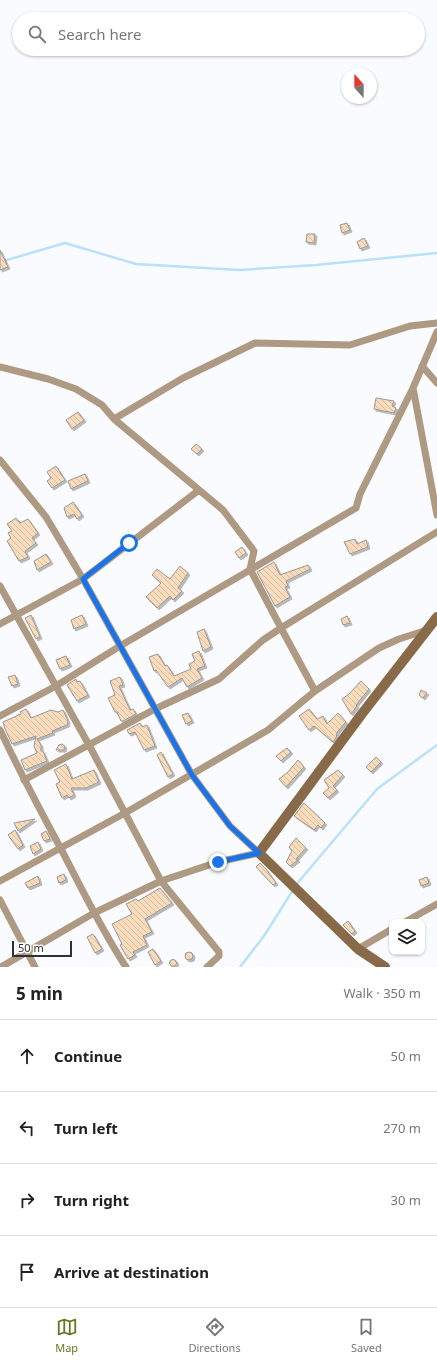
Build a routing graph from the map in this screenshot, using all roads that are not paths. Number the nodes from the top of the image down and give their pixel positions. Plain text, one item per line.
1 (437, 323) edge
2 (437, 332) edge
3 (422, 366) junction
4 (0, 367) edge
5 (437, 383) edge
6 (413, 388) junction
7 (114, 419) junction
8 (0, 460) edge
9 (199, 490) junction
10 (437, 515) edge
11 (437, 532) edge
12 (250, 569) junction
13 (83, 579) junction
14 (0, 586) edge
15 (16, 616) junction
16 (437, 617) edge
17 (0, 624) edge
18 (281, 628) junction
19 (428, 630) junction
20 (120, 646) junction
21 (56, 686) junction
22 (315, 691) junction
23 (155, 709) junction
24 (0, 716) edge
25 (0, 730) edge
26 (89, 745) junction
27 (192, 775) junction
28 (24, 780) junction
29 (125, 813) junction
30 (61, 849) junction
31 (259, 853) junction
32 (0, 881) edge
33 (160, 881) junction
34 (0, 900) edge
35 (437, 904) edge
36 (94, 913) junction
37 (410, 919) edge
38 (389, 931) edge
39 (358, 949) junction
40 (26, 951) junction
41 (1, 967) edge
42 (35, 967) edge
43 (126, 967) edge
44 (207, 967) edge
45 (385, 967) edge

1 - 7 street
2 - 3 street
3 - 5 street
3 - 6 street
4 - 7 street
6 - 10 street
6 - 12 street
7 - 9 street
8 - 13 street
9 - 12 street
9 - 13 street
11 - 18 street
12 - 18 street
12 - 20 street
13 - 15 street
13 - 20 street
14 - 15 street
15 - 17 street
15 - 21 street
16 - 19 main road
18 - 22 street
18 - 23 street
19 - 22 street
19 - 31 main road
20 - 21 street
20 - 23 street
21 - 24 street
21 - 26 street
22 - 27 street
23 - 26 street
23 - 27 street
25 - 28 street
26 - 28 street
26 - 29 street
27 - 29 street
27 - 31 street
28 - 30 street
29 - 30 street
29 - 33 street
30 - 32 street
30 - 36 street
31 - 33 street
31 - 39 main road
33 - 36 street
33 - 44 street
34 - 40 street
35 - 37 street
36 - 40 street
36 - 43 street
38 - 39 street
39 - 45 main road
40 - 41 street
40 - 42 street

